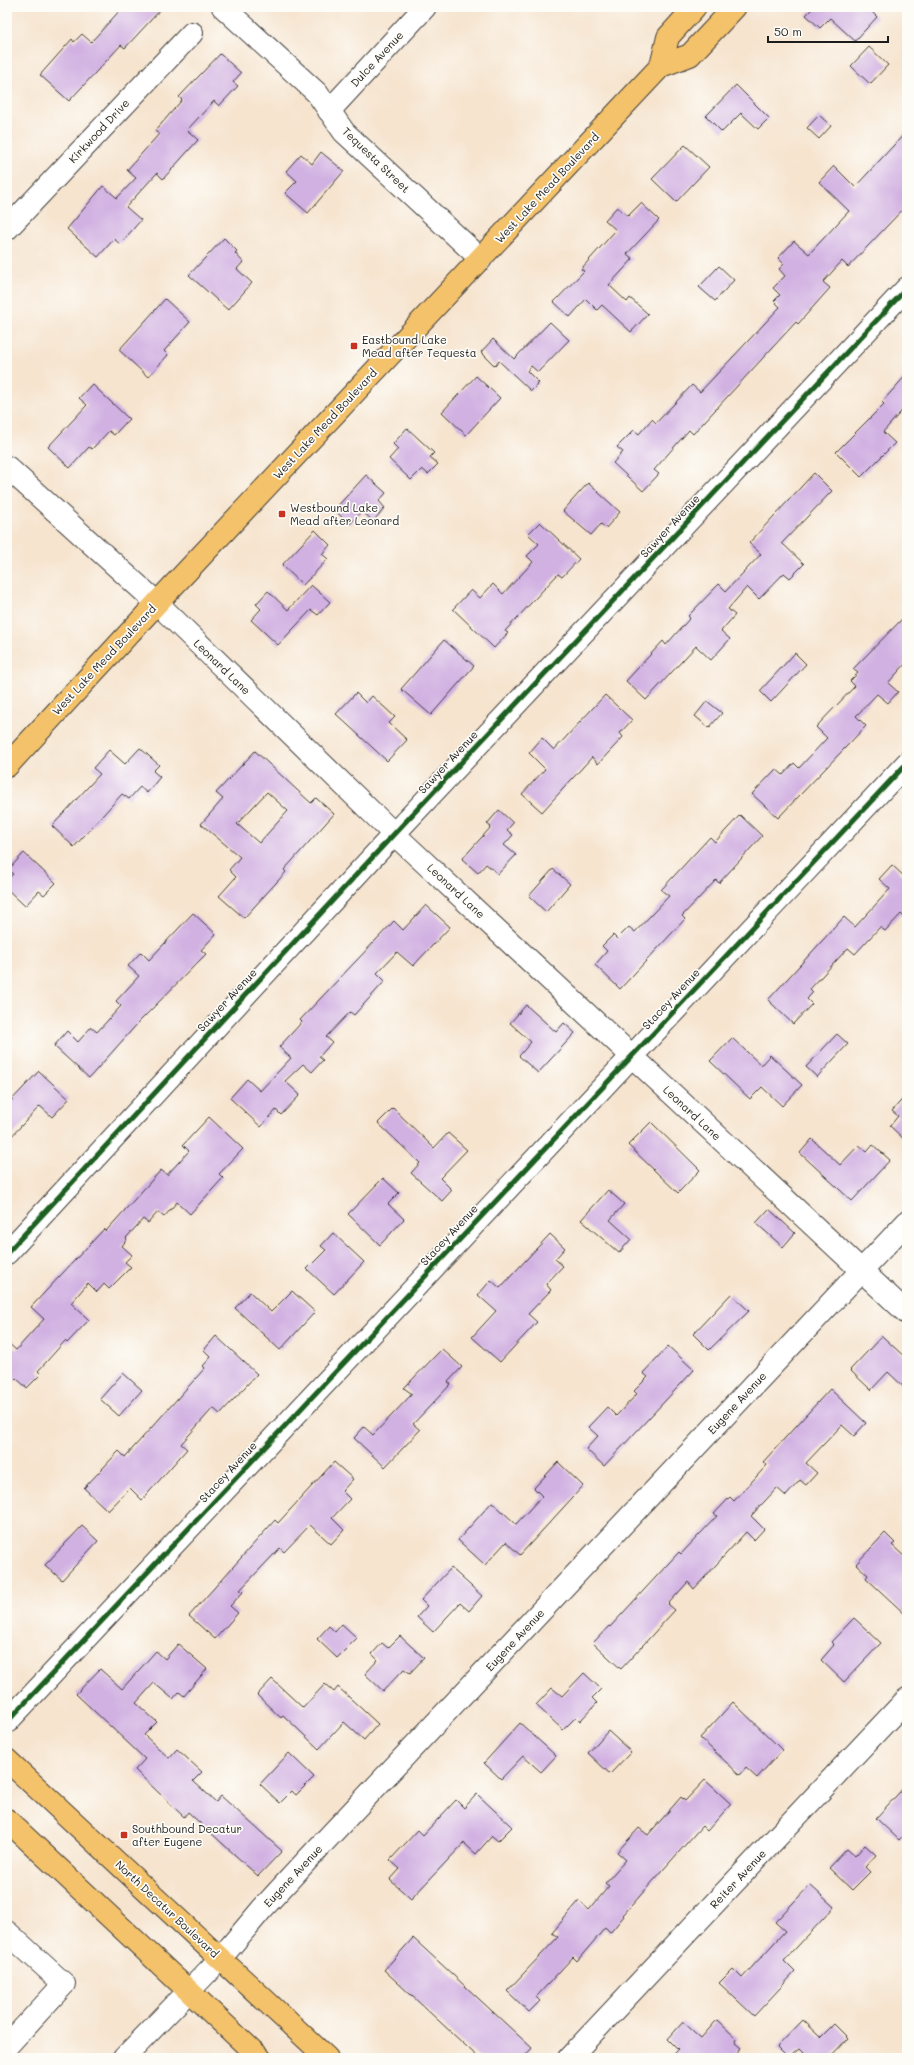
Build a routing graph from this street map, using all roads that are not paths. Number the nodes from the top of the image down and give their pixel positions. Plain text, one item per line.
1 (224, 7) edge
2 (424, 7) edge
3 (695, 7) edge
4 (735, 7) edge
5 (192, 33) dead end
6 (661, 66) junction
7 (329, 111) junction
8 (7, 229) edge
9 (481, 258) junction
10 (907, 288) edge
11 (7, 467) edge
12 (157, 603) junction
13 (907, 763) edge
14 (7, 766) edge
15 (394, 834) junction
16 (631, 1055) junction
17 (907, 1222) edge
18 (7, 1253) edge
19 (861, 1271) junction
20 (907, 1313) edge
21 (907, 1699) edge
22 (7, 1722) edge
23 (7, 1760) edge
24 (7, 1820) edge
25 (7, 1932) edge
26 (220, 1959) junction
27 (188, 1991) junction
28 (7, 2046) edge
29 (124, 2058) edge
30 (260, 2058) edge
31 (327, 2058) edge
32 (570, 2058) edge

1 - 7 street, Tequesta Street
2 - 7 street, Dulce Avenue
3 - 6 main road, West Lake Mead Boulevard
4 - 6 main road, West Lake Mead Boulevard
5 - 8 street, Kirkwood Drive
6 - 9 main road, West Lake Mead Boulevard
7 - 9 street, Tequesta Street
9 - 12 main road, West Lake Mead Boulevard
10 - 15 street, Sawyer Avenue
11 - 12 street, Leonard Lane
12 - 14 main road, West Lake Mead Boulevard
12 - 15 street, Leonard Lane
13 - 16 street, Stacey Avenue
15 - 16 street, Leonard Lane
15 - 18 street, Sawyer Avenue
16 - 19 street, Leonard Lane
16 - 22 street, Stacey Avenue
17 - 19 street, Eugene Avenue
19 - 20 street, Leonard Lane
19 - 26 street, Eugene Avenue
21 - 32 street, Reiter Avenue
23 - 26 main road, North Decatur Boulevard
24 - 27 main road
25 - 28 street
26 - 27 street, Eugene Avenue
26 - 31 main road, North Decatur Boulevard
27 - 29 street, Eugene Avenue
27 - 30 main road

